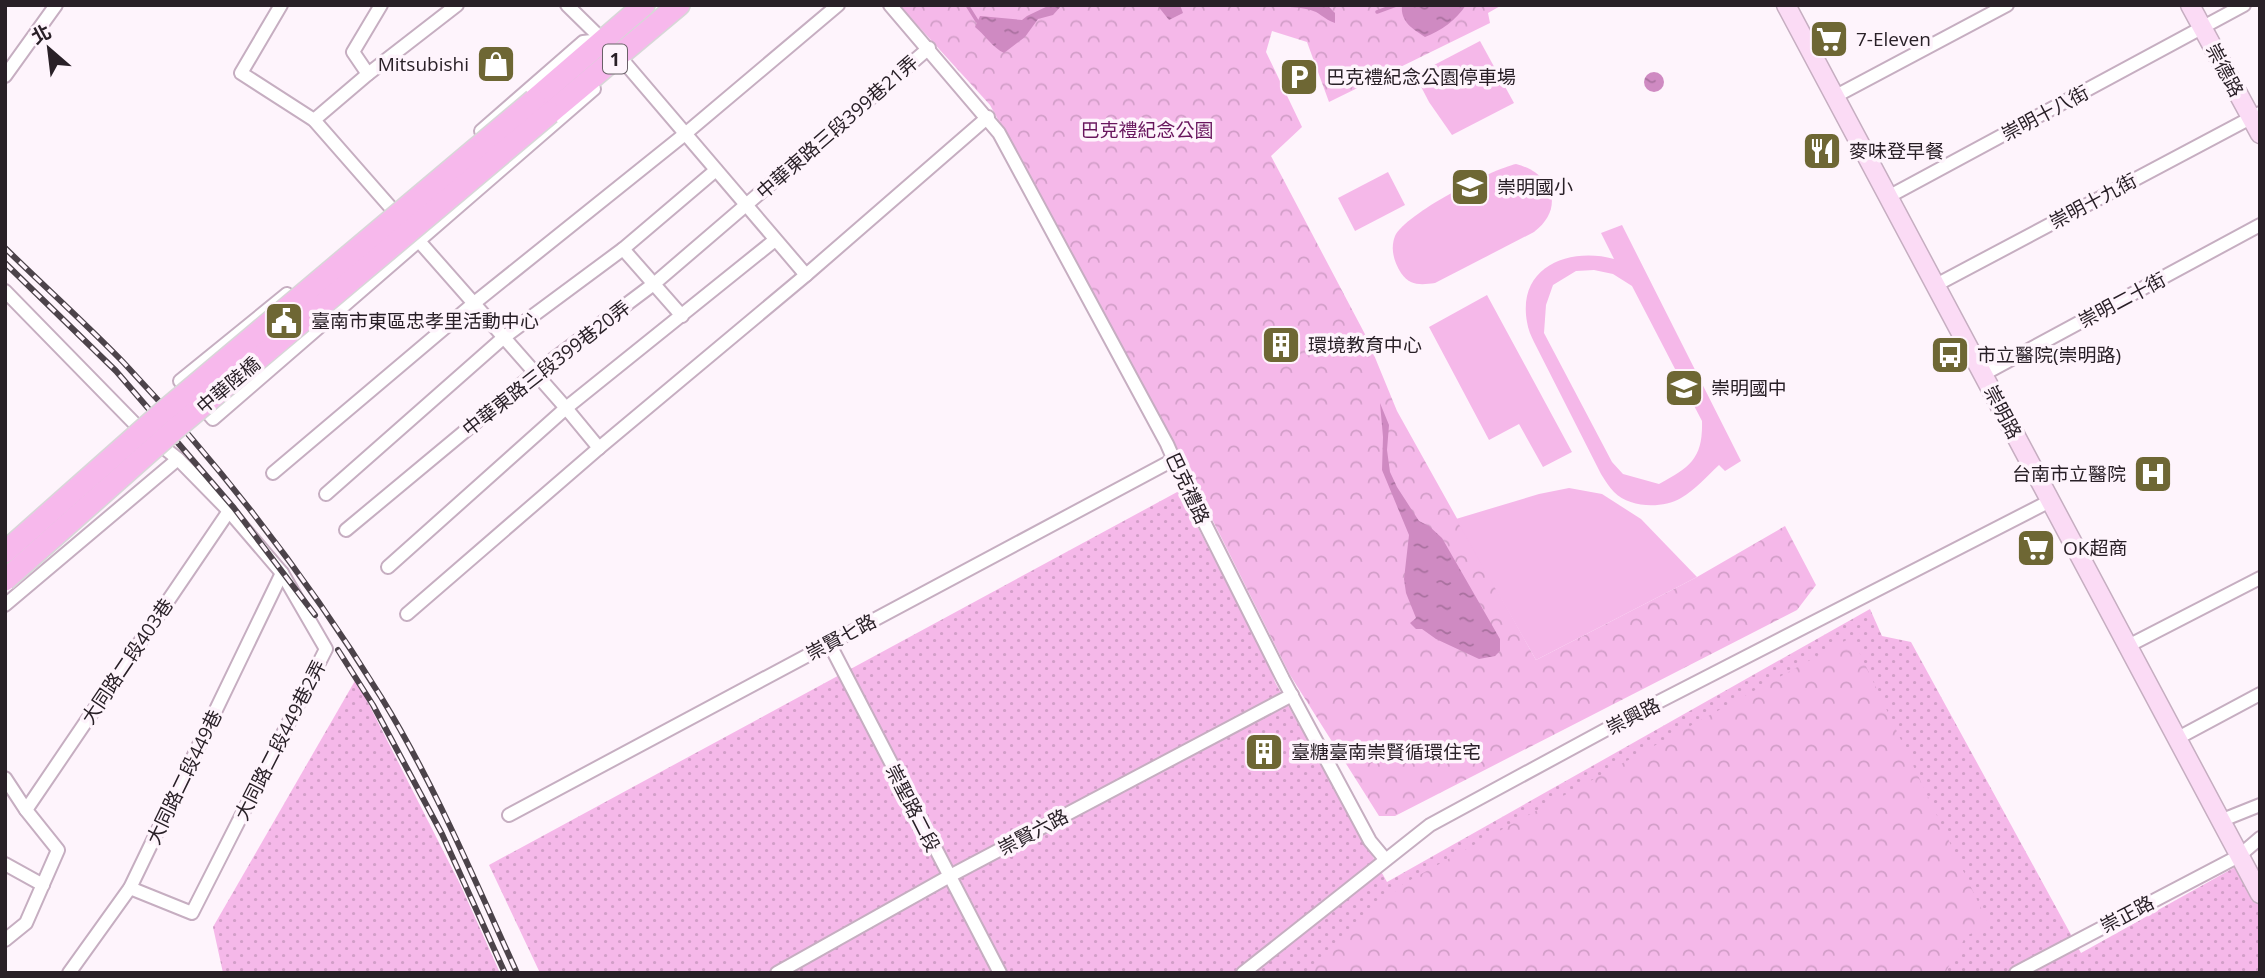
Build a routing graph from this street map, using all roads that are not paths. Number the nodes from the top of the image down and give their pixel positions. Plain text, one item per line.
1 (56, 5) edge
2 (281, 5) edge
3 (381, 5) edge
4 (457, 5) edge
5 (567, 5) edge
6 (644, 5) edge
7 (679, 5) edge
8 (838, 5) edge
9 (890, 5) edge
10 (2007, 5) edge
11 (2190, 5) edge
12 (2244, 5) edge
13 (1787, 6) edge
14 (2202, 28) junction
15 (604, 40) junction
16 (929, 48) junction
17 (619, 56) junction
18 (368, 74) junction
19 (5, 76) edge
20 (1834, 97) junction
21 (542, 107) junction
22 (2255, 115) edge
23 (988, 117) junction
24 (314, 120) junction
25 (685, 134) junction
26 (2260, 134) edge
27 (716, 170) junction
28 (1888, 197) junction
29 (746, 206) junction
30 (393, 209) junction
31 (2260, 225) edge
32 (418, 240) junction
33 (775, 240) junction
34 (623, 249) junction
35 (806, 275) junction
36 (655, 283) junction
37 (1936, 285) junction
38 (5, 290) edge
39 (473, 304) junction
40 (682, 316) junction
41 (503, 338) junction
42 (534, 373) junction
43 (1984, 374) junction
44 (566, 408) junction
45 (137, 426) junction
46 (599, 448) junction
47 (178, 459) junction
48 (1173, 460) junction
49 (273, 473) dead end
50 (326, 494) dead end
51 (2049, 501) junction
52 (229, 511) junction
53 (346, 530) dead end
54 (5, 540) edge
55 (5, 552) edge
56 (388, 567) dead end
57 (282, 573) junction
58 (2260, 578) edge
59 (5, 580) edge
60 (5, 605) edge
61 (407, 614) dead end
62 (829, 643) junction
63 (2126, 647) junction
64 (2260, 694) edge
65 (1292, 695) junction
66 (2176, 739) junction
67 (5, 778) edge
68 (2260, 805) edge
69 (26, 810) junction
70 (509, 815) dead end
71 (2220, 821) junction
72 (2260, 838) edge
73 (2239, 856) junction
74 (1385, 859) junction
75 (5, 864) edge
76 (948, 877) junction
77 (43, 885) junction
78 (130, 888) junction
79 (2260, 894) edge
80 (5, 940) edge
81 (69, 973) edge
82 (777, 973) edge
83 (1000, 973) edge
84 (1243, 973) edge
85 (2016, 973) edge

1 - 19 street
2 - 24 street
3 - 18 street
4 - 18 street
5 - 15 street
6 - 15 main road, 1
7 - 17 main road, 1
8 - 25 street
9 - 16 street, 巴克禮路
10 - 20 street
11 - 14 street, 崇德路
12 - 14 street, 崇明十八街
13 - 20 street, 崇明路
14 - 22 street, 崇德路
14 - 28 street, 崇明十八街
15 - 17 street
15 - 21 main road, 1
15 - 30 street
16 - 23 street, 巴克禮路
16 - 29 street, 中華東路三段399巷21弄
17 - 21 main road, 1
17 - 25 street
17 - 32 street
18 - 24 street
20 - 28 street, 崇明路
21 - 55 main road, 中華陸橋 / 1, bridge
21 - 59 main road, 中華陸橋 / 1, bridge
22 - 26 street, 崇德路
22 - 37 street, 崇明十九街
23 - 35 street
23 - 48 street, 巴克禮路
24 - 30 street
25 - 27 street
25 - 39 street
27 - 29 street
27 - 34 street
28 - 37 street, 崇明路
29 - 33 street
29 - 36 street, 中華東路三段399巷20弄
30 - 32 street
31 - 43 street, 崇明二十街
32 - 39 street
33 - 35 street
33 - 40 street
34 - 36 street
34 - 41 street
35 - 46 street
36 - 40 street
36 - 42 street, 中華東路三段399巷20弄
37 - 43 street, 崇明路
38 - 45 street, 大同路二段449巷2弄
39 - 41 street
39 - 49 street
40 - 44 street
41 - 42 street
41 - 50 street
42 - 44 street
42 - 53 street, 中華東路三段399巷20弄
43 - 51 street, 崇明路
44 - 46 street
44 - 56 street
45 - 47 street, 大同路二段449巷2弄
45 - 54 street
46 - 61 street
47 - 52 street, 大同路二段449巷2弄
47 - 60 street
48 - 62 street, 崇賢七路
48 - 65 street, 巴克禮路
51 - 63 street, 崇明路
51 - 74 street, 崇興路
52 - 57 street, 大同路二段449巷2弄
52 - 69 street, 大同路二段403巷
57 - 78 street, 大同路二段449巷
57 - 78 street, 大同路二段449巷2弄
58 - 63 street
62 - 70 street, 崇賢七路
62 - 76 street, 崇聖路二段
63 - 66 street, 崇明路
64 - 66 street
65 - 74 street, 巴克禮路
65 - 76 street, 崇賢六路
66 - 71 street, 崇明路
67 - 69 street
68 - 71 street
69 - 77 street
71 - 73 street, 崇明路
72 - 73 street, 崇正路
73 - 79 street, 崇明路
73 - 85 street, 崇正路
74 - 84 street, 崇興路
75 - 77 street
76 - 82 street, 崇賢六路
76 - 83 street, 崇聖路二段
77 - 80 street
78 - 81 street, 大同路二段449巷

